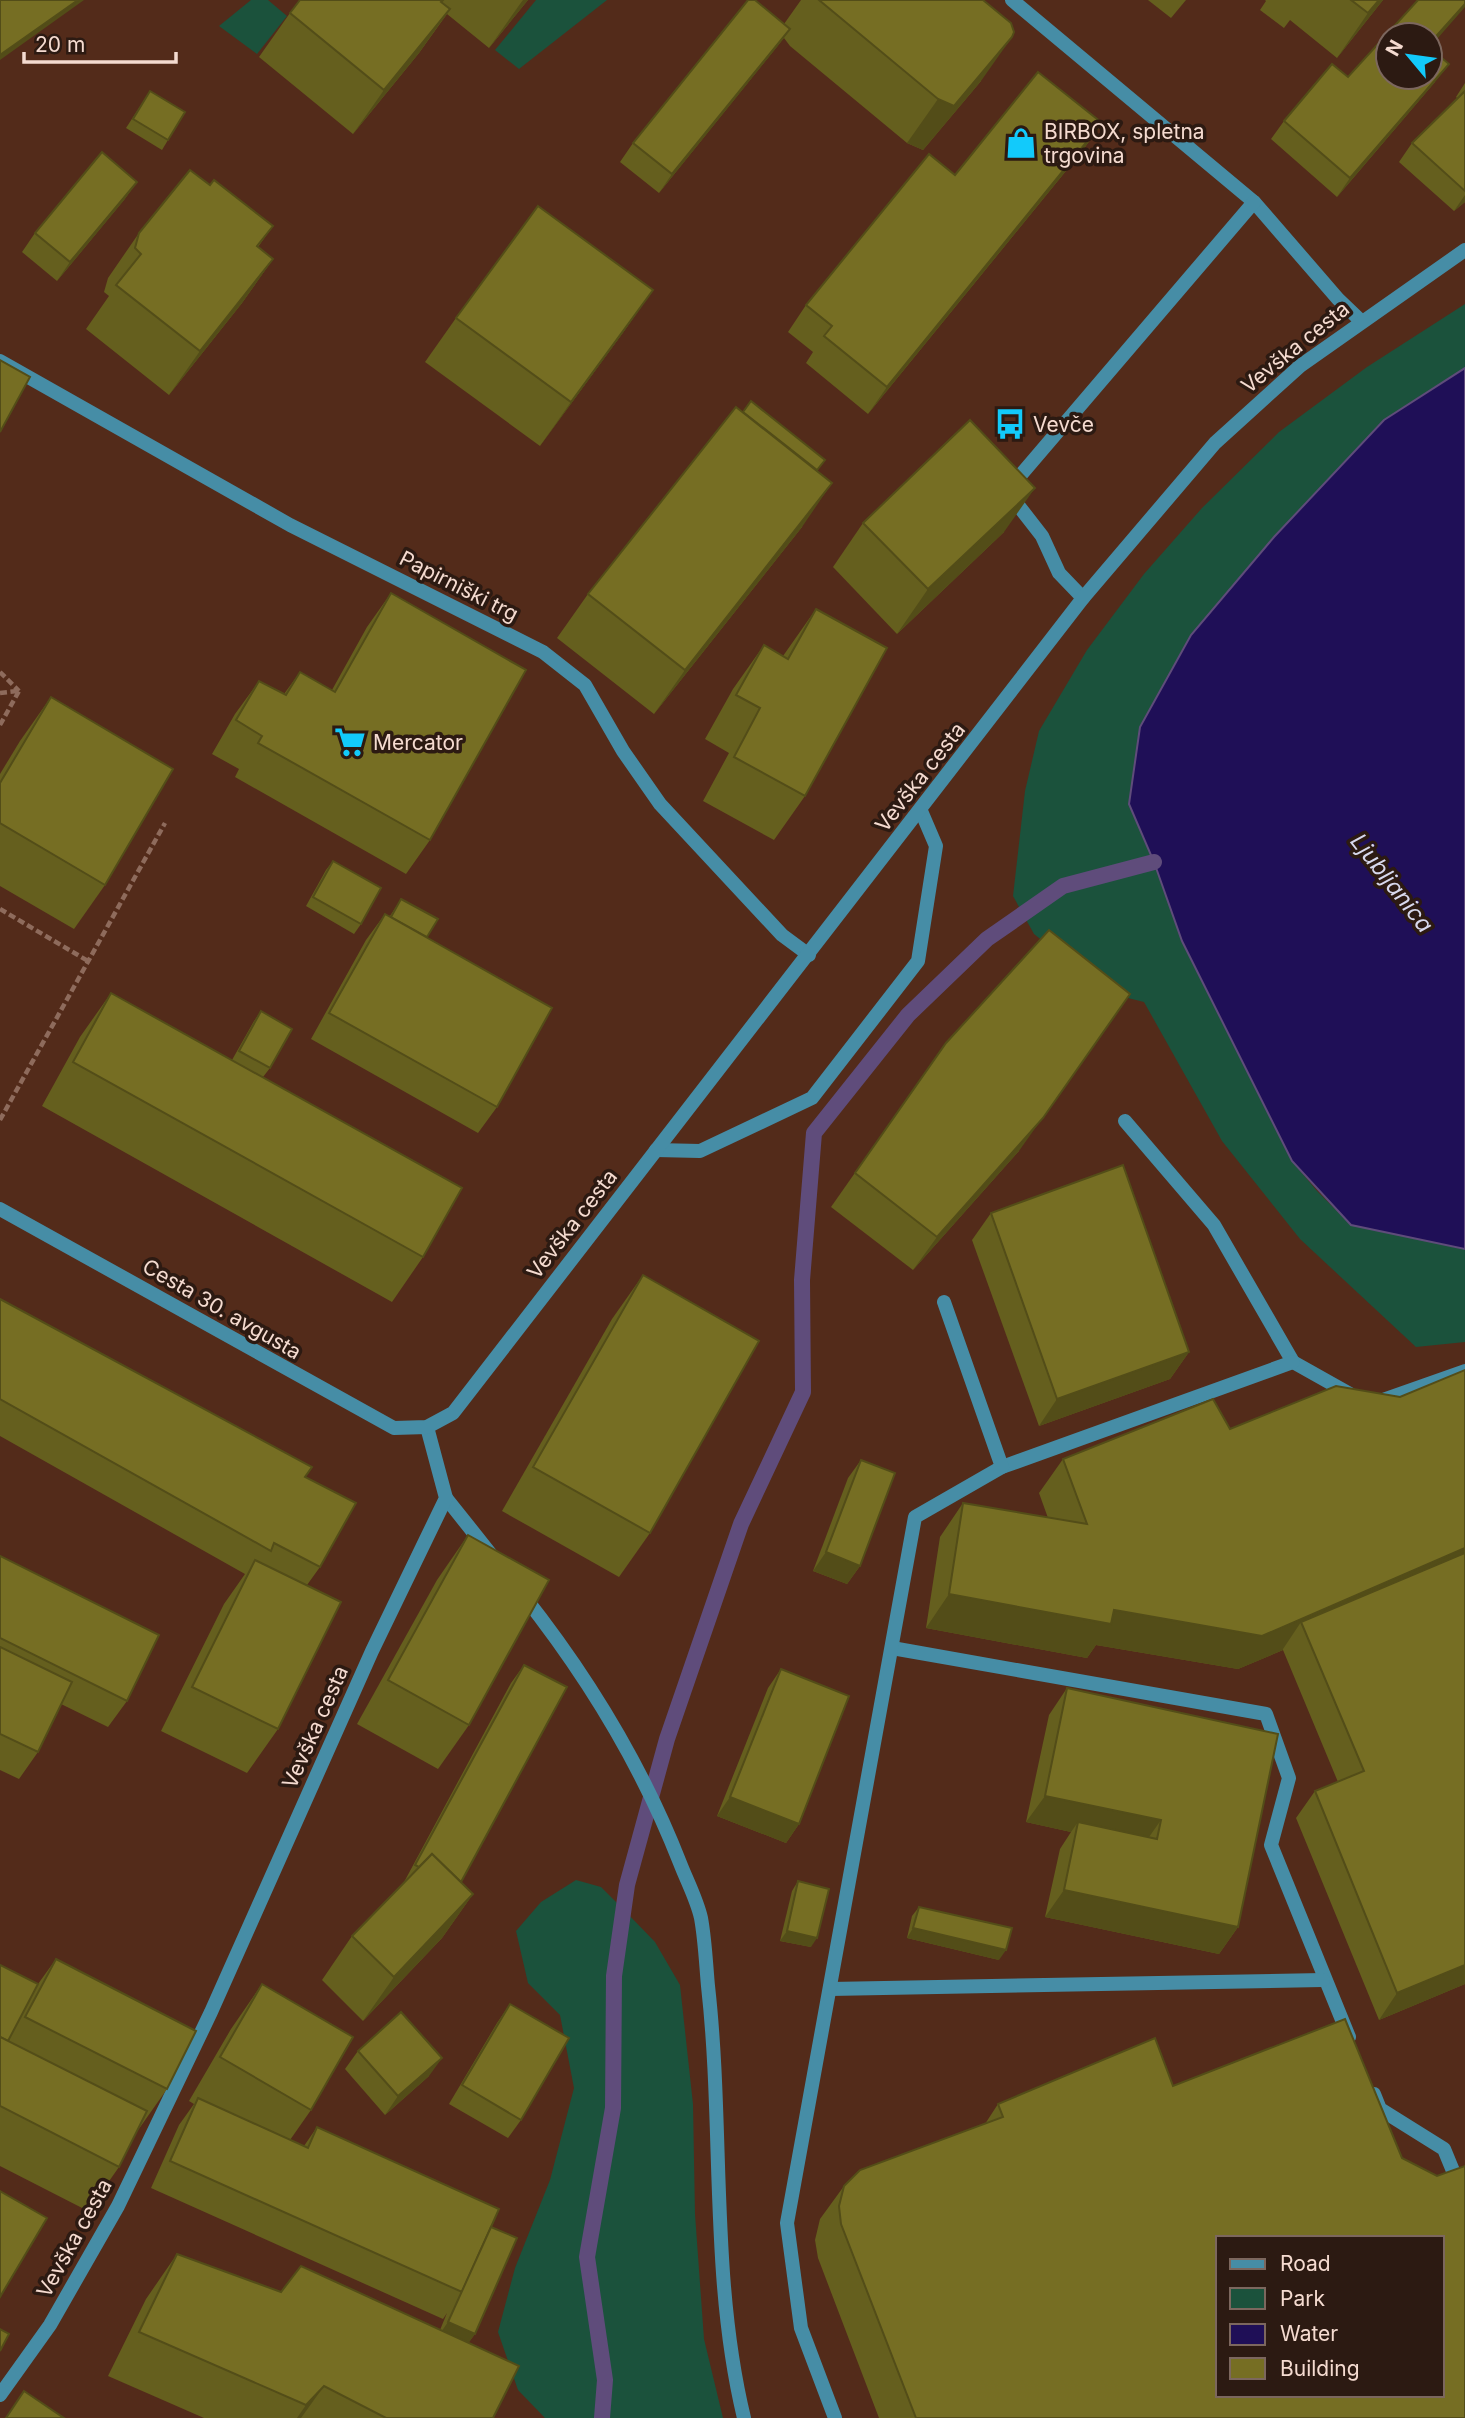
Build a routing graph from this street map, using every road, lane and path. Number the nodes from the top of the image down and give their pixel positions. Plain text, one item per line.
1 (1012, 0) edge
2 (1254, 202) junction
3 (1465, 250) edge
4 (1361, 321) junction
5 (0, 361) edge
6 (1083, 598) junction
7 (0, 672) edge
8 (19, 691) junction
9 (0, 693) edge
10 (0, 725) edge
11 (920, 811) junction
12 (165, 823) edge
13 (0, 909) edge
14 (808, 955) junction
15 (88, 961) junction
16 (0, 1120) edge
17 (1125, 1121) dead end
18 (656, 1150) junction
19 (0, 1209) edge
20 (944, 1302) dead end
21 (1293, 1362) junction
22 (1465, 1371) edge
23 (427, 1427) junction
24 (1002, 1467) junction
25 (446, 1498) junction
26 (499, 1566) edge
27 (515, 1585) edge
28 (892, 1648) junction
29 (1323, 1980) junction
30 (830, 1989) junction
31 (1354, 2050) edge
32 (1370, 2085) edge
33 (1465, 2200) edge
34 (0, 2395) edge
35 (744, 2418) edge
36 (835, 2418) edge

1 - 2 street
2 - 4 street
2 - 6 street
3 - 4 street, Vevška cesta
4 - 6 street, Vevška cesta
5 - 14 street, Papirniški trg
6 - 11 street, Vevška cesta
7 - 8 path
8 - 9 path
8 - 10 path
11 - 14 street, Vevška cesta
11 - 18 street
12 - 15 path
13 - 15 path
14 - 18 street, Vevška cesta
15 - 16 path
17 - 21 street
18 - 23 street, Vevška cesta
19 - 23 street, Cesta 30. avgusta
20 - 24 street
21 - 22 street
21 - 24 street
23 - 25 street
24 - 28 street
25 - 26 street
25 - 34 street, Vevška cesta
27 - 35 street
28 - 29 street
28 - 30 street
29 - 30 street
29 - 31 street
30 - 36 street
32 - 33 street

